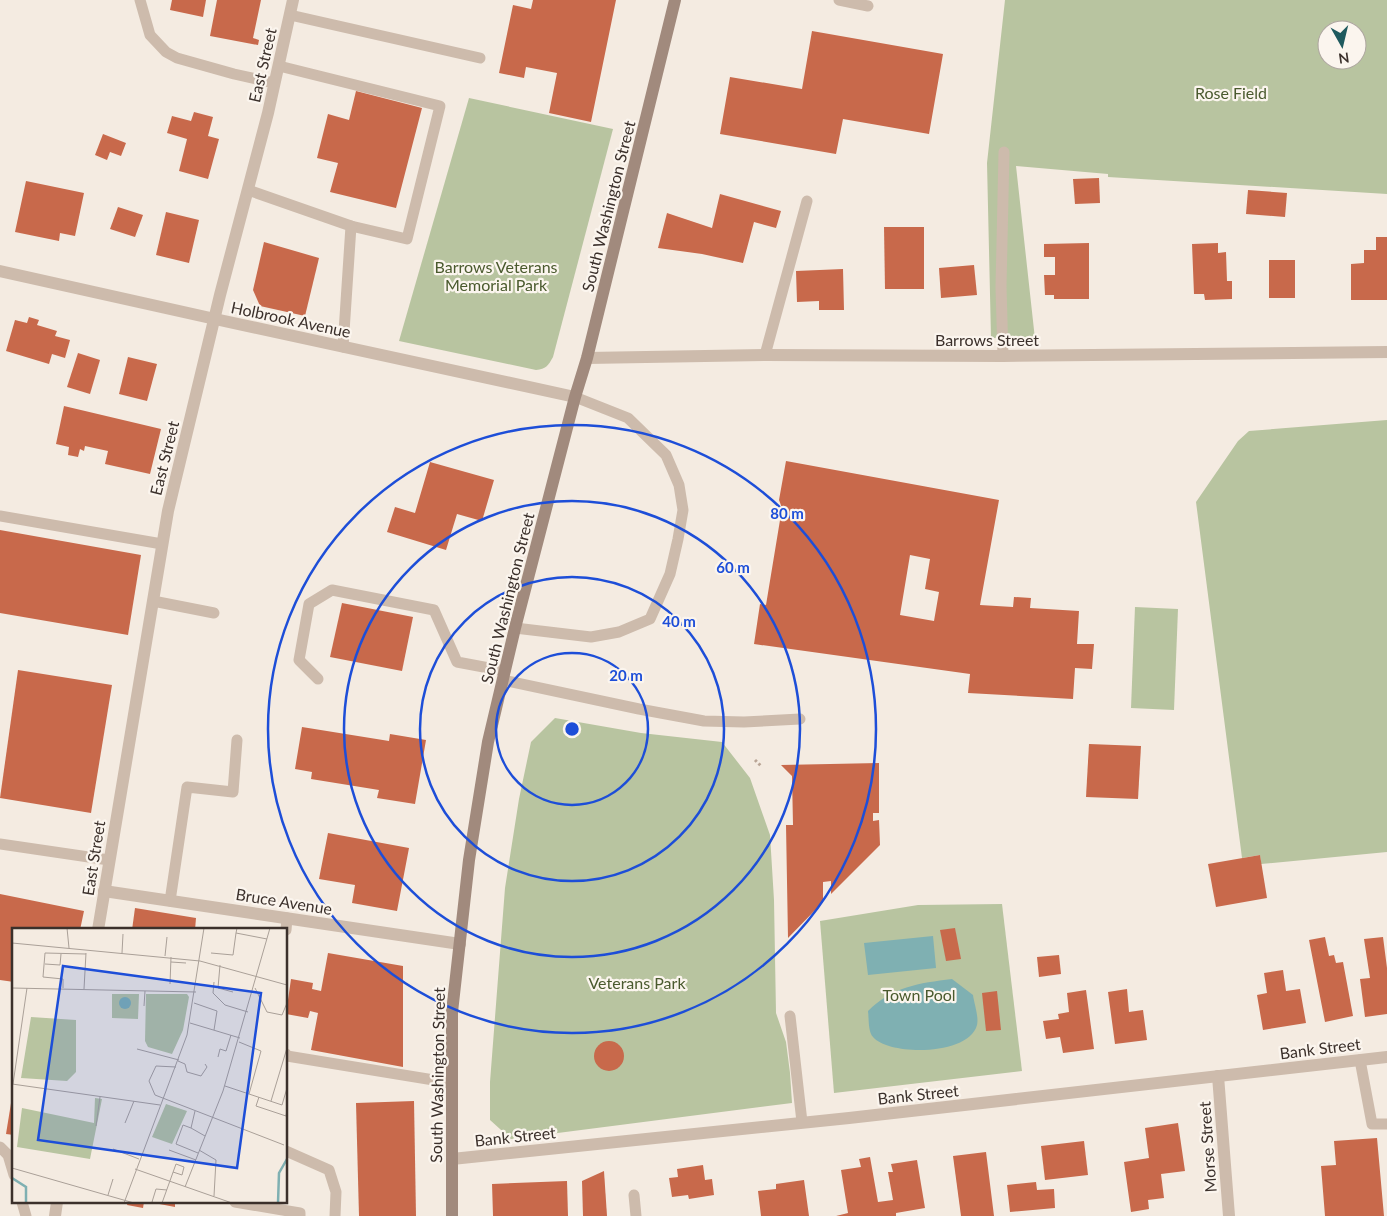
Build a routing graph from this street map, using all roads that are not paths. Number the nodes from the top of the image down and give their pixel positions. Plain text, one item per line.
1 (140, 0) edge
2 (293, 0) edge
3 (675, 0) edge
4 (839, 0) edge
5 (868, 6) dead end
6 (290, 15) junction
7 (480, 58) dead end
8 (278, 66) junction
9 (274, 83) junction
10 (1004, 152) dead end
11 (248, 190) junction
12 (807, 201) dead end
13 (351, 226) junction
14 (0, 271) edge
15 (215, 319) junction
16 (342, 347) junction
17 (1387, 352) edge
18 (765, 355) junction
19 (1002, 356) junction
20 (587, 358) junction
21 (575, 397) junction
22 (0, 516) edge
23 (162, 544) junction
24 (153, 601) junction
25 (214, 613) dead end
26 (515, 628) junction
27 (504, 675) junction
28 (318, 679) dead end
29 (800, 719) dead end
30 (237, 740) dead end
31 (0, 844) edge
32 (109, 860) junction
33 (104, 891) junction
34 (170, 900) junction
35 (287, 924) edge
36 (98, 928) edge
37 (460, 944) junction
38 (790, 1016) dead end
39 (288, 1056) edge
40 (1387, 1056) edge
41 (1360, 1060) junction
42 (1218, 1076) junction
43 (452, 1083) junction
44 (802, 1122) junction
45 (1387, 1124) edge
46 (0, 1147) edge
47 (288, 1152) edge
48 (452, 1159) junction
49 (12, 1168) edge
50 (634, 1195) dead end
51 (247, 1204) edge
52 (300, 1216) edge
53 (335, 1216) edge
54 (452, 1216) edge
55 (636, 1216) edge
56 (1229, 1216) edge

1 - 9 lane
2 - 6 street, East Street
3 - 20 main road, South Washington Street
4 - 5 lane
6 - 7 lane
6 - 8 street, East Street
8 - 9 street, East Street
8 - 13 lane
9 - 11 street, East Street
10 - 19 lane
11 - 13 lane
11 - 15 street, East Street
12 - 18 lane
13 - 16 lane
14 - 15 street, Holbrook Avenue
15 - 16 street, Holbrook Avenue
15 - 23 street, East Street
16 - 21 street, Holbrook Avenue
17 - 19 street, Barrows Street
18 - 19 street, Barrows Street
18 - 20 street, Barrows Street
20 - 21 main road, South Washington Street
21 - 26 main road, South Washington Street
21 - 26 lane
22 - 23 lane
23 - 24 street, East Street
24 - 25 lane
24 - 32 street, East Street
26 - 27 main road, South Washington Street
27 - 28 lane
27 - 29 lane
27 - 37 main road, South Washington Street
30 - 34 lane
31 - 32 lane
32 - 33 street, East Street
33 - 34 street, Bruce Avenue
33 - 36 street, East Street
34 - 35 street, Bruce Avenue
35 - 37 street, Bruce Avenue
37 - 43 main road, South Washington Street
38 - 44 lane
39 - 43 lane
40 - 41 street, Bank Street
41 - 42 street, Bank Street
41 - 45 lane
42 - 44 street, Bank Street
42 - 56 street, Morse Street
43 - 48 main road, South Washington Street
44 - 48 street, Bank Street
46 - 49 lane
47 - 53 lane
48 - 54 main road, South Washington Street
50 - 55 lane
51 - 52 lane

